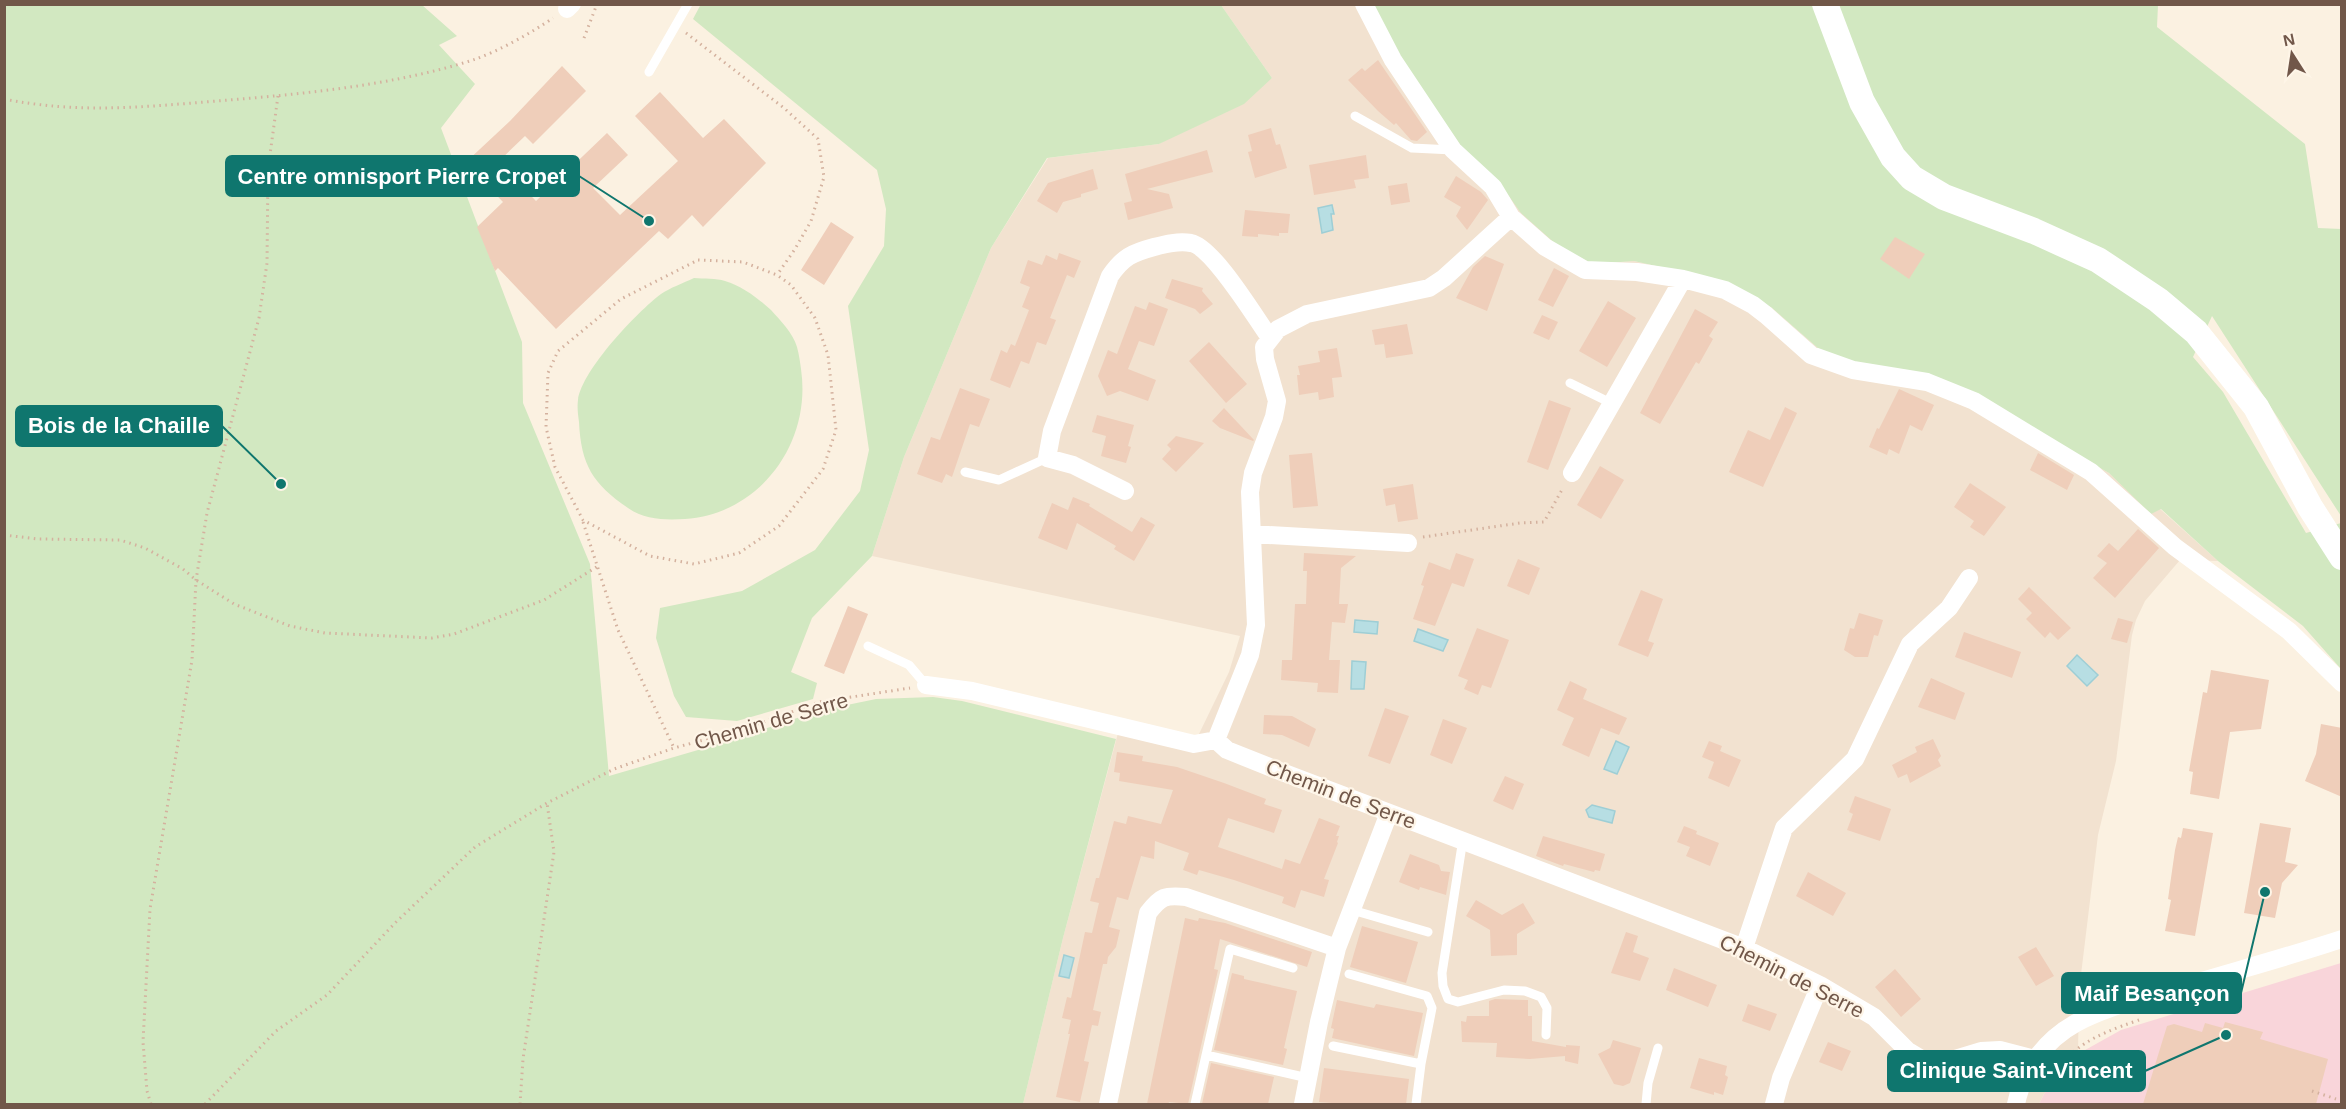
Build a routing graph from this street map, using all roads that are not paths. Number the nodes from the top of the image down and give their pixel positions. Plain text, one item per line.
1 (688, 4) edge
2 (1364, 4) edge
3 (1825, 4) edge
4 (649, 72) dead end
5 (1355, 116) dead end
6 (1453, 150) junction
7 (1511, 217) junction
8 (1683, 279) junction
9 (1270, 338) junction
10 (1570, 383) dead end
11 (1611, 404) junction
12 (1047, 458) junction
13 (965, 472) dead end
14 (1572, 473) road end
15 (1125, 491) dead end
16 (1252, 534) junction
17 (1408, 543) road end
18 (2342, 557) edge
19 (1969, 578) dead end
20 (868, 646) dead end
21 (2342, 683) edge
22 (926, 685) joint
23 (1216, 740) junction
24 (1389, 813) junction
25 (1463, 839) junction
26 (1352, 910) junction
27 (1428, 932) dead end
28 (2342, 939) edge
29 (1337, 948) junction
30 (1744, 948) junction
31 (1293, 968) dead end
32 (1349, 974) dead end
33 (1820, 985) junction
34 (1546, 1035) dead end
35 (1333, 1046) dead end
36 (1658, 1048) dead end
37 (1206, 1055) junction
38 (2035, 1059) junction
39 (1420, 1064) junction
40 (1308, 1078) junction
41 (2016, 1102) edge
42 (1108, 1104) edge
43 (1195, 1104) edge
44 (1303, 1104) edge
45 (1416, 1104) edge
46 (1646, 1104) edge
47 (1774, 1104) edge

1 - 4 lane
2 - 6 street
3 - 18 main road
5 - 6 lane
6 - 7 street
7 - 8 street
7 - 9 street
8 - 11 street
8 - 21 street
9 - 12 street
9 - 16 street
10 - 11 lane
11 - 14 street
12 - 13 lane
12 - 15 street
16 - 17 street
16 - 23 street
19 - 30 street
20 - 22 lane
22 - 23 street
23 - 24 street, Chemin de Serre
24 - 25 street, Chemin de Serre
24 - 26 street
25 - 30 street, Chemin de Serre
25 - 34 lane
26 - 27 lane
26 - 29 street
28 - 38 street
29 - 40 street
29 - 42 street
30 - 33 street, Chemin de Serre
31 - 37 lane
32 - 39 lane
33 - 38 street, Chemin de Serre
33 - 47 street
35 - 39 lane
36 - 46 lane
37 - 40 lane
37 - 43 lane
38 - 41 street
39 - 45 lane
40 - 44 street

